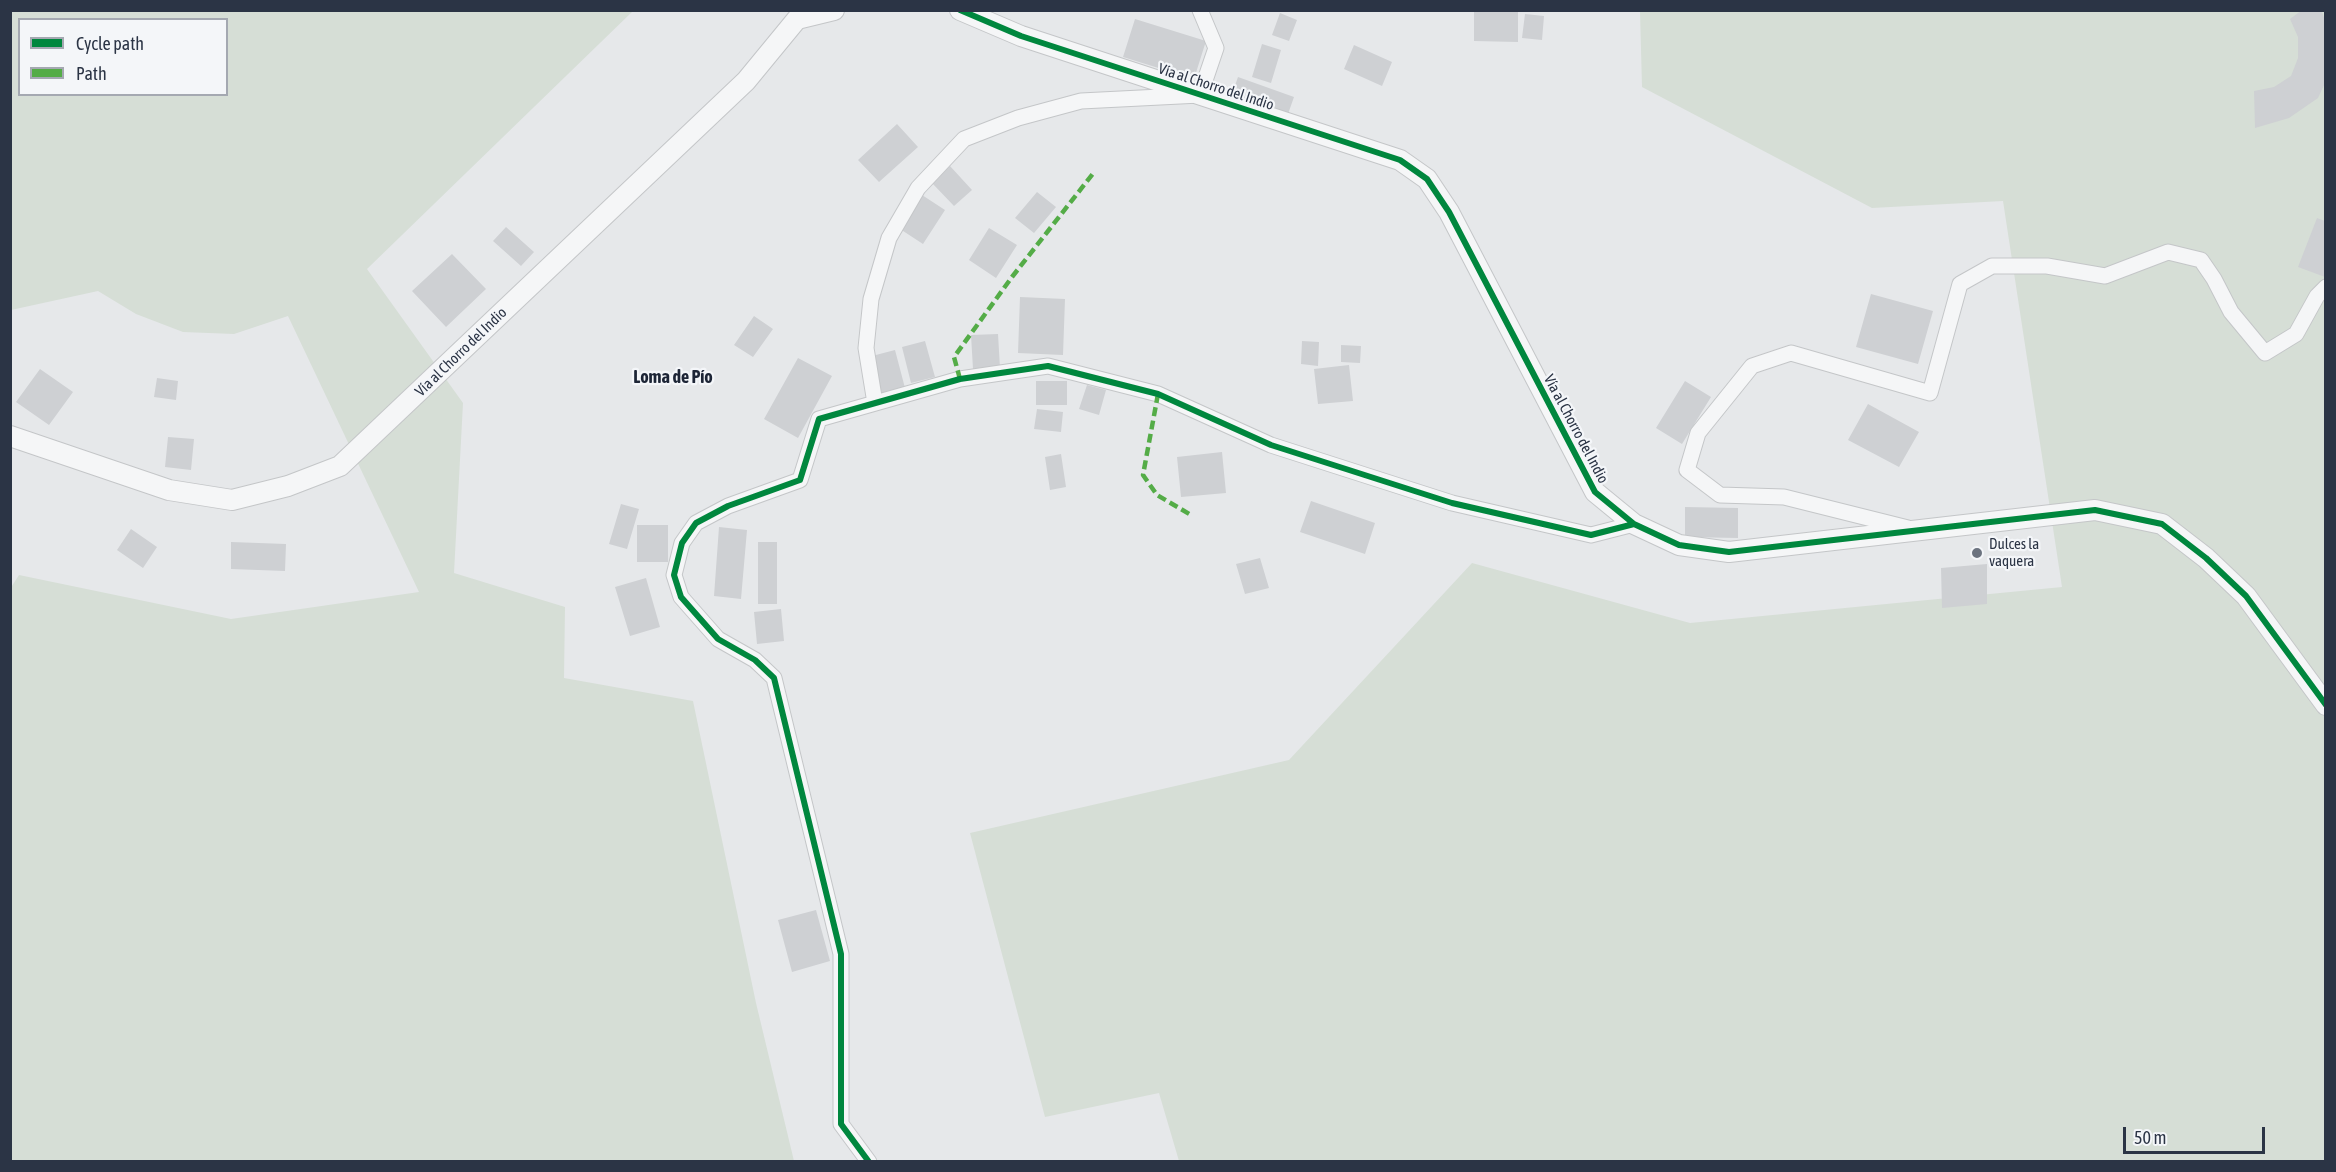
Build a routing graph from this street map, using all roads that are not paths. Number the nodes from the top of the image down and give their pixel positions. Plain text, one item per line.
1 (834, 10) edge
2 (960, 10) edge
3 (1200, 10) edge
4 (1200, 95) junction
5 (2325, 287) edge
6 (875, 403) junction
7 (10, 436) edge
8 (1634, 524) junction
9 (1917, 530) junction
10 (2325, 705) edge
11 (869, 1161) edge

1 - 7 street, Vía al Chorro del Indio
2 - 4 street, Vía al Chorro del Indio
3 - 4 street
4 - 6 street
4 - 8 street, Vía al Chorro del Indio
5 - 9 street
6 - 8 street
6 - 11 street
8 - 9 street, Vía al Chorro del Indio
9 - 10 street, Vía al Chorro del Indio

